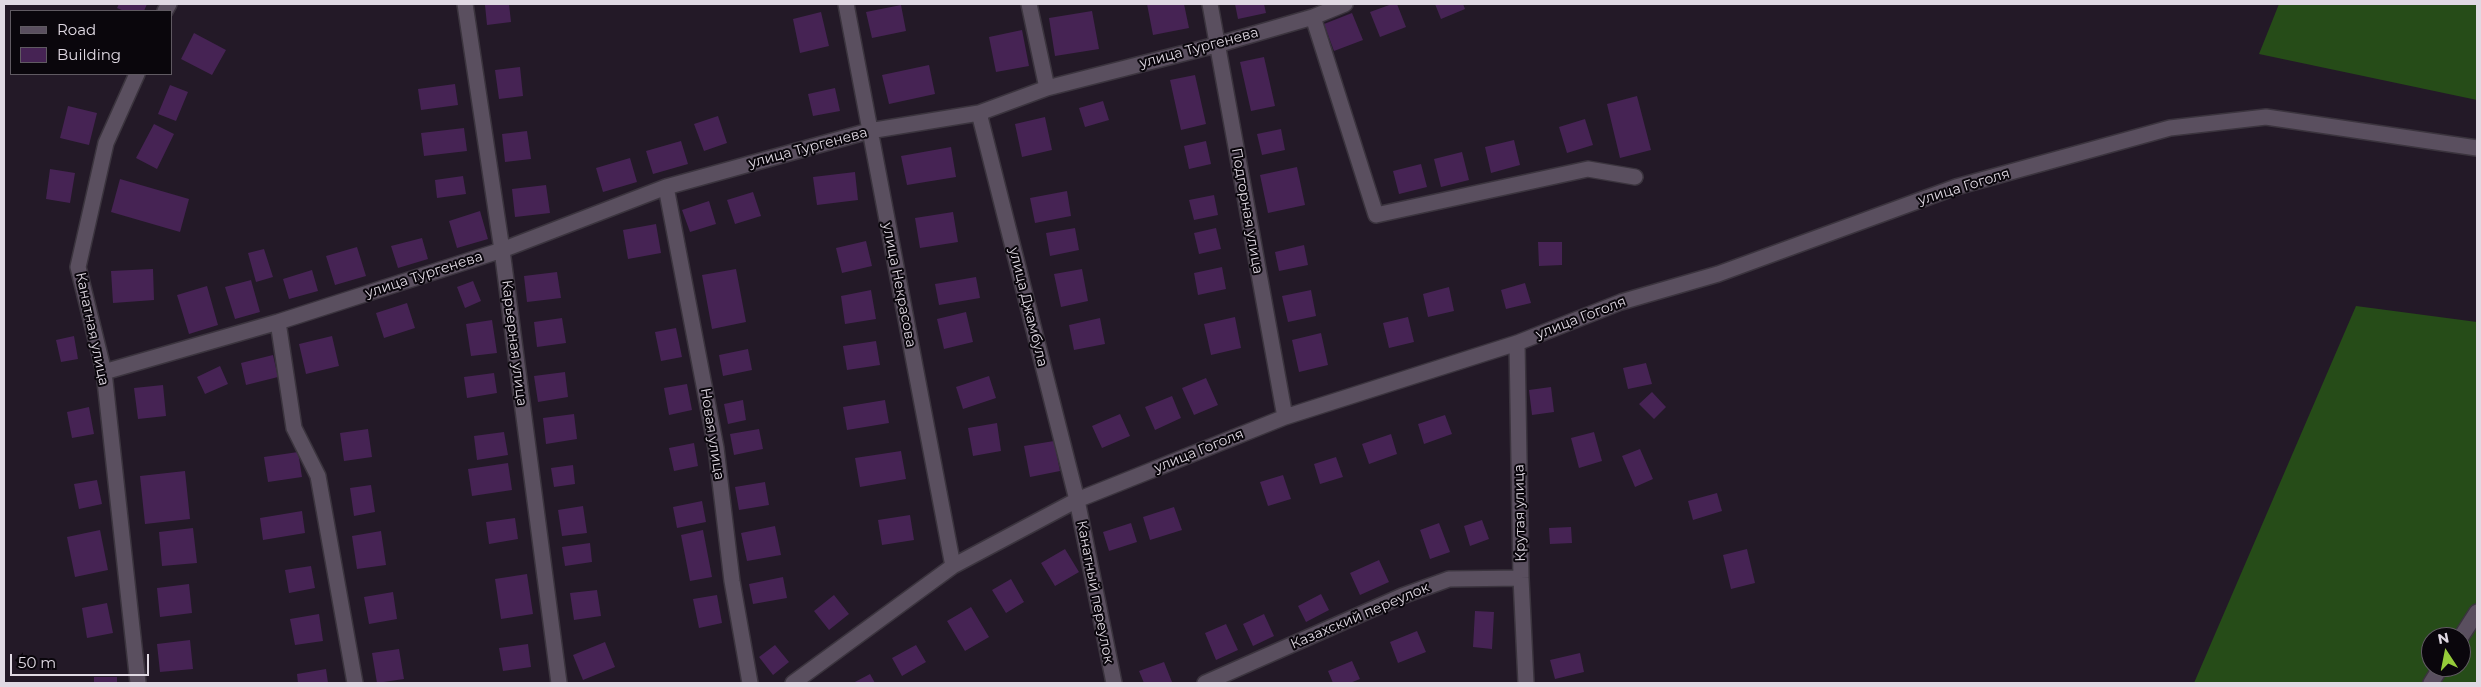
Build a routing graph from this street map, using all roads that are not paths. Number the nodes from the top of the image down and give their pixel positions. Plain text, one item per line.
1 (465, 4) edge
2 (846, 4) edge
3 (1029, 4) edge
4 (1210, 4) edge
5 (1345, 4) edge
6 (1313, 17) junction
7 (1216, 45) junction
8 (137, 75) edge
9 (1047, 88) junction
10 (980, 113) junction
11 (869, 131) junction
12 (2477, 148) edge
13 (1635, 177) dead end
14 (666, 187) junction
15 (502, 250) junction
16 (278, 322) junction
17 (1517, 343) junction
18 (104, 372) junction
19 (1285, 417) junction
20 (1077, 500) junction
21 (953, 566) junction
22 (1521, 578) junction
23 (2477, 612) edge
24 (2467, 627) edge
25 (138, 683) edge
26 (355, 683) edge
27 (559, 683) edge
28 (750, 683) edge
29 (793, 683) edge
30 (1114, 683) edge
31 (1205, 683) edge
32 (1526, 683) edge

1 - 15 street, Карьерная улица
2 - 11 street, улица Некрасова
3 - 9 street
4 - 7 street, Подгорная улица
5 - 6 street, улица Тургенева
6 - 7 street, улица Тургенева
6 - 13 street
7 - 9 street, улица Тургенева
7 - 19 street, Подгорная улица
8 - 18 street, Канатная улица
9 - 10 street, улица Тургенева
10 - 11 street, улица Тургенева
10 - 20 street, улица Джамбула
11 - 14 street, улица Тургенева
11 - 21 street, улица Некрасова
12 - 17 street, улица Гоголя
14 - 15 street, улица Тургенева
14 - 28 street, Новая улица
15 - 16 street, улица Тургенева
15 - 27 street, Карьерная улица
16 - 18 street, улица Тургенева
16 - 26 street
17 - 19 street, улица Гоголя
17 - 22 street, Крутая улица
18 - 25 street, Канатная улица
19 - 20 street, улица Гоголя
20 - 21 street, улица Гоголя
20 - 30 street, Канатный переулок
21 - 29 street, улица Гоголя
22 - 31 street, Казахский переулок
22 - 32 street, Крутая улица
23 - 24 street

